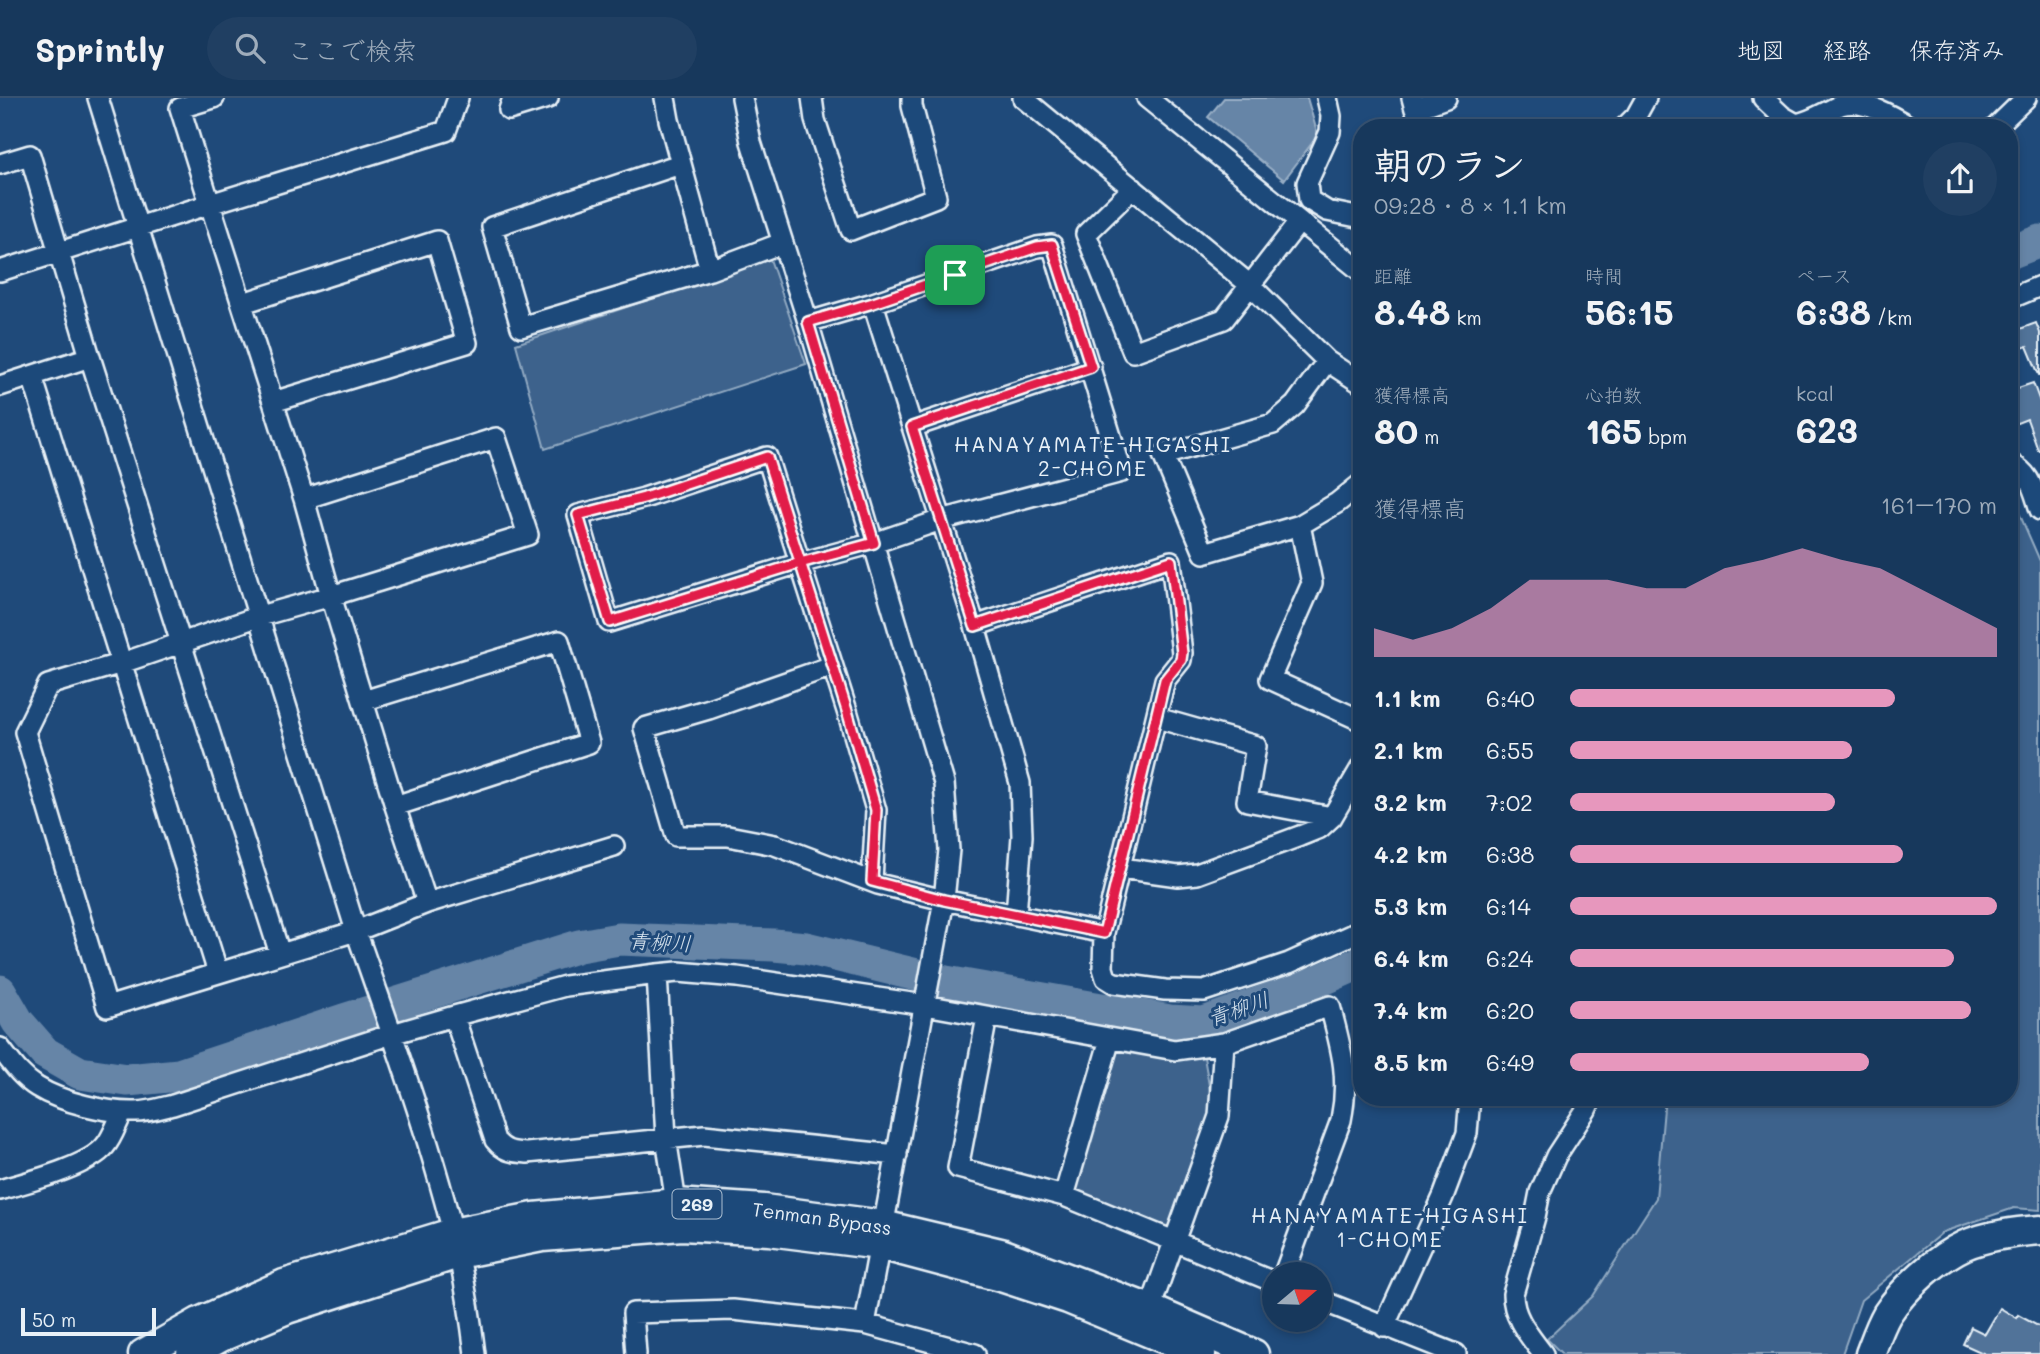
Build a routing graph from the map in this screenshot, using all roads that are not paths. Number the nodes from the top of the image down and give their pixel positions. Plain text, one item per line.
1 (97, 98) edge
2 (214, 98) edge
3 (458, 98) edge
4 (513, 98) edge
5 (548, 98) edge
6 (666, 98) edge
7 (743, 98) edge
8 (812, 98) edge
9 (912, 98) edge
10 (1023, 98) edge
11 (1147, 98) edge
12 (1327, 98) edge
13 (1412, 98) edge
14 (1446, 98) edge
15 (1646, 98) edge
16 (1763, 98) edge
17 (2026, 98) edge
18 (1634, 119) edge
19 (1786, 119) edge
20 (1813, 119) edge
21 (1896, 119) edge
22 (2004, 119) edge
23 (0, 164) edge
24 (680, 164) junction
25 (1133, 188) junction
26 (210, 204) junction
27 (1353, 216) edge
28 (1299, 222) junction
29 (138, 227) junction
30 (782, 243) junction
31 (57, 253) junction
32 (1353, 265) edge
33 (710, 270) junction
34 (0, 271) edge
35 (1250, 285) junction
36 (2040, 286) edge
37 (2018, 295) edge
38 (243, 303) junction
39 (873, 303) junction
40 (808, 322) junction
41 (90, 357) junction
42 (1327, 361) junction
43 (1091, 367) junction
44 (32, 376) junction
45 (1353, 378) edge
46 (0, 386) edge
47 (273, 402) junction
48 (912, 427) junction
49 (2018, 468) edge
50 (1353, 490) edge
51 (304, 499) junction
52 (2040, 510) edge
53 (941, 520) junction
54 (1300, 525) junction
55 (874, 543) junction
56 (800, 563) junction
57 (331, 596) junction
58 (260, 616) junction
59 (975, 626) junction
60 (180, 644) junction
61 (122, 663) junction
62 (832, 666) junction
63 (363, 701) junction
64 (1353, 717) edge
65 (1157, 718) junction
66 (1353, 781) edge
67 (395, 806) junction
68 (1332, 817) junction
69 (614, 846) dead end
70 (1121, 868) junction
71 (872, 881) junction
72 (944, 900) junction
73 (427, 903) junction
74 (1016, 915) junction
75 (356, 931) junction
76 (1104, 933) junction
77 (1353, 934) edge
78 (280, 954) junction
79 (218, 973) junction
80 (657, 974) junction
81 (925, 1005) junction
82 (454, 1016) junction
83 (987, 1017) junction
84 (391, 1030) junction
85 (1110, 1039) junction
86 (1224, 1043) junction
87 (0, 1048) edge
88 (1469, 1106) edge
89 (1588, 1106) edge
90 (123, 1112) junction
91 (667, 1138) junction
92 (897, 1155) junction
93 (0, 1190) edge
94 (1064, 1196) junction
95 (676, 1203) junction
96 (2040, 1230) edge
97 (881, 1235) junction
98 (1173, 1241) junction
99 (455, 1243) junction
100 (2040, 1248) edge
101 (1288, 1262) edge
102 (1262, 1277) edge
103 (1332, 1305) edge
104 (1150, 1310) junction
105 (865, 1324) junction
106 (1384, 1327) junction
107 (221, 1346) edge
108 (143, 1354) edge
109 (191, 1354) edge
110 (475, 1354) edge
111 (636, 1354) edge
112 (975, 1354) edge
113 (1200, 1354) edge
114 (1254, 1354) edge
115 (1456, 1354) edge
116 (1543, 1354) edge
117 (1870, 1354) edge
118 (1889, 1354) edge

1 - 29 street
2 - 26 street
3 - 26 street
4 - 5 street
6 - 24 street
7 - 30 street
8 - 9 street
10 - 25 street
11 - 28 street
12 - 27 street
13 - 14 street
15 - 18 street
16 - 19 street
17 - 22 street
20 - 21 street
23 - 31 street
24 - 33 street
24 - 33 street
25 - 35 street
25 - 35 street
26 - 29 street
26 - 38 street
28 - 32 street
28 - 35 street
29 - 31 street
29 - 58 street
30 - 33 street
30 - 40 street
31 - 34 street
31 - 41 street
35 - 42 street
36 - 37 street
38 - 47 street
38 - 47 street
39 - 40 street
39 - 43 street
39 - 48 street
40 - 55 street
41 - 44 street
41 - 60 street
42 - 45 street
42 - 54 street
43 - 48 street
43 - 53 street
44 - 46 street
44 - 61 street
47 - 51 street
48 - 53 street
49 - 52 street
50 - 54 street
51 - 57 street
51 - 57 street
53 - 55 street
53 - 59 street
54 - 64 street
55 - 56 street
55 - 72 street
56 - 56 street
56 - 62 street
57 - 58 street
57 - 63 street
58 - 60 street
58 - 75 street
59 - 65 street
59 - 74 street
60 - 61 street
60 - 78 street
61 - 79 street
61 - 79 street
62 - 71 street
62 - 71 street
63 - 67 street
63 - 67 street
65 - 68 street
65 - 70 street
66 - 68 street
67 - 73 street
68 - 70 street
69 - 73 street
70 - 76 street
71 - 72 street
72 - 74 street
72 - 81 street
73 - 75 street
74 - 76 street
75 - 78 street
75 - 84 street
76 - 77 street
78 - 79 street
80 - 81 street
80 - 82 street
80 - 91 street
81 - 83 street
81 - 92 street
82 - 84 street
82 - 91 street
83 - 85 street
83 - 94 street
84 - 90 street
84 - 99 street
85 - 86 street
85 - 94 street
86 - 98 street
86 - 101 street
87 - 90 street
88 - 106 street
89 - 116 street
90 - 93 street
91 - 92 street
91 - 95 street
92 - 97 street
94 - 98 street
95 - 97 highway, Tenman Bypass / 269
95 - 99 highway, Tenman Bypass / 269
96 - 117 highway
97 - 99 highway, Tenman Bypass / 269
97 - 104 highway, Tenman Bypass / 269
97 - 105 street
97 - 113 highway, Tenman Bypass / 269
98 - 102 street
98 - 104 street
99 - 107 highway, Tenman Bypass / 269
99 - 108 highway, Tenman Bypass / 269
99 - 110 street
100 - 118 highway
103 - 106 street
104 - 114 highway, Tenman Bypass / 269
105 - 111 street
105 - 112 street
106 - 115 street
107 - 109 highway, Tenman Bypass / 269

